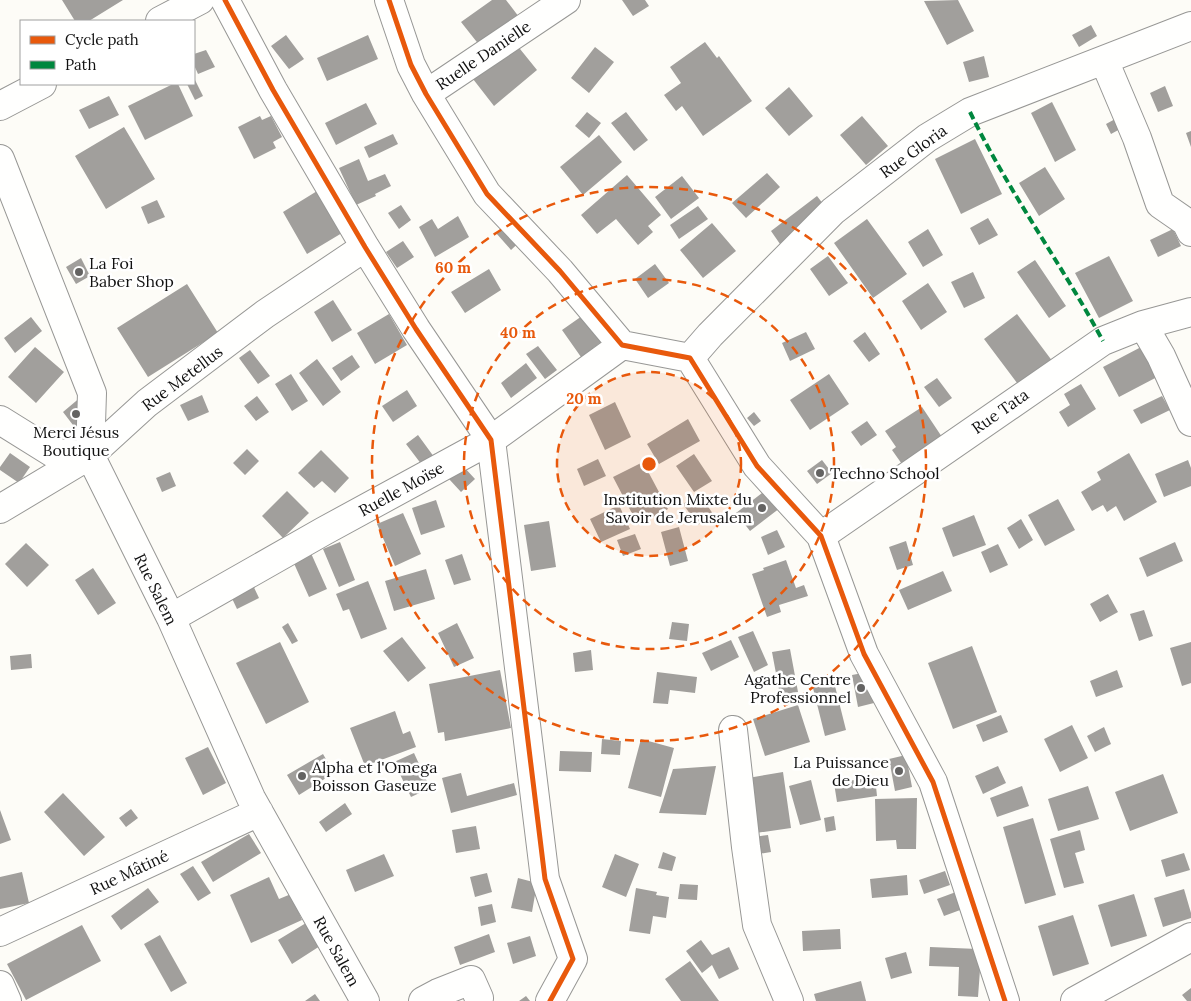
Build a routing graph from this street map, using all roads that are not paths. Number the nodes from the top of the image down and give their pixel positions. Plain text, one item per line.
1 (200, 0) edge
2 (225, 0) edge
3 (388, 0) edge
4 (566, 0) edge
5 (162, 20) edge
6 (1191, 26) edge
7 (1104, 60) junction
8 (40, 85) edge
9 (426, 94) junction
10 (0, 106) edge
11 (0, 159) edge
12 (1191, 232) edge
13 (366, 247) junction
14 (1191, 312) edge
15 (1142, 325) junction
16 (622, 345) junction
17 (690, 358) junction
18 (0, 420) edge
19 (1191, 422) edge
20 (491, 440) junction
21 (90, 455) junction
22 (0, 509) edge
23 (821, 536) junction
24 (171, 618) junction
25 (733, 730) dead end
26 (259, 812) junction
27 (0, 932) edge
28 (1191, 937) edge
29 (0, 985) edge
30 (479, 998) dead end
31 (7, 1001) edge
32 (365, 1001) edge
33 (424, 1001) edge
34 (550, 1001) edge
35 (789, 1001) edge
36 (1005, 1001) edge
37 (1075, 1001) edge

1 - 5 street
2 - 13 street
3 - 9 street
4 - 9 street, Ruelle Danielle
6 - 7 street, Rue Gloria
7 - 12 street
7 - 17 street, Rue Gloria
8 - 10 street
9 - 16 street
11 - 21 street, Rue Salem
13 - 20 street
13 - 21 street, Rue Metellus
14 - 15 street, Rue Tata
15 - 19 street
15 - 23 street, Rue Tata
16 - 17 street
16 - 20 street, Ruelle Moïse
17 - 23 street
18 - 21 street
20 - 24 street, Ruelle Moïse
20 - 34 street
21 - 22 street, Rue Metellus
21 - 24 street, Rue Salem
23 - 36 street
24 - 26 street, Rue Salem
25 - 35 street
26 - 27 street, Rue Mâtiné
26 - 32 street, Rue Salem
28 - 37 street
29 - 31 street
30 - 33 street

